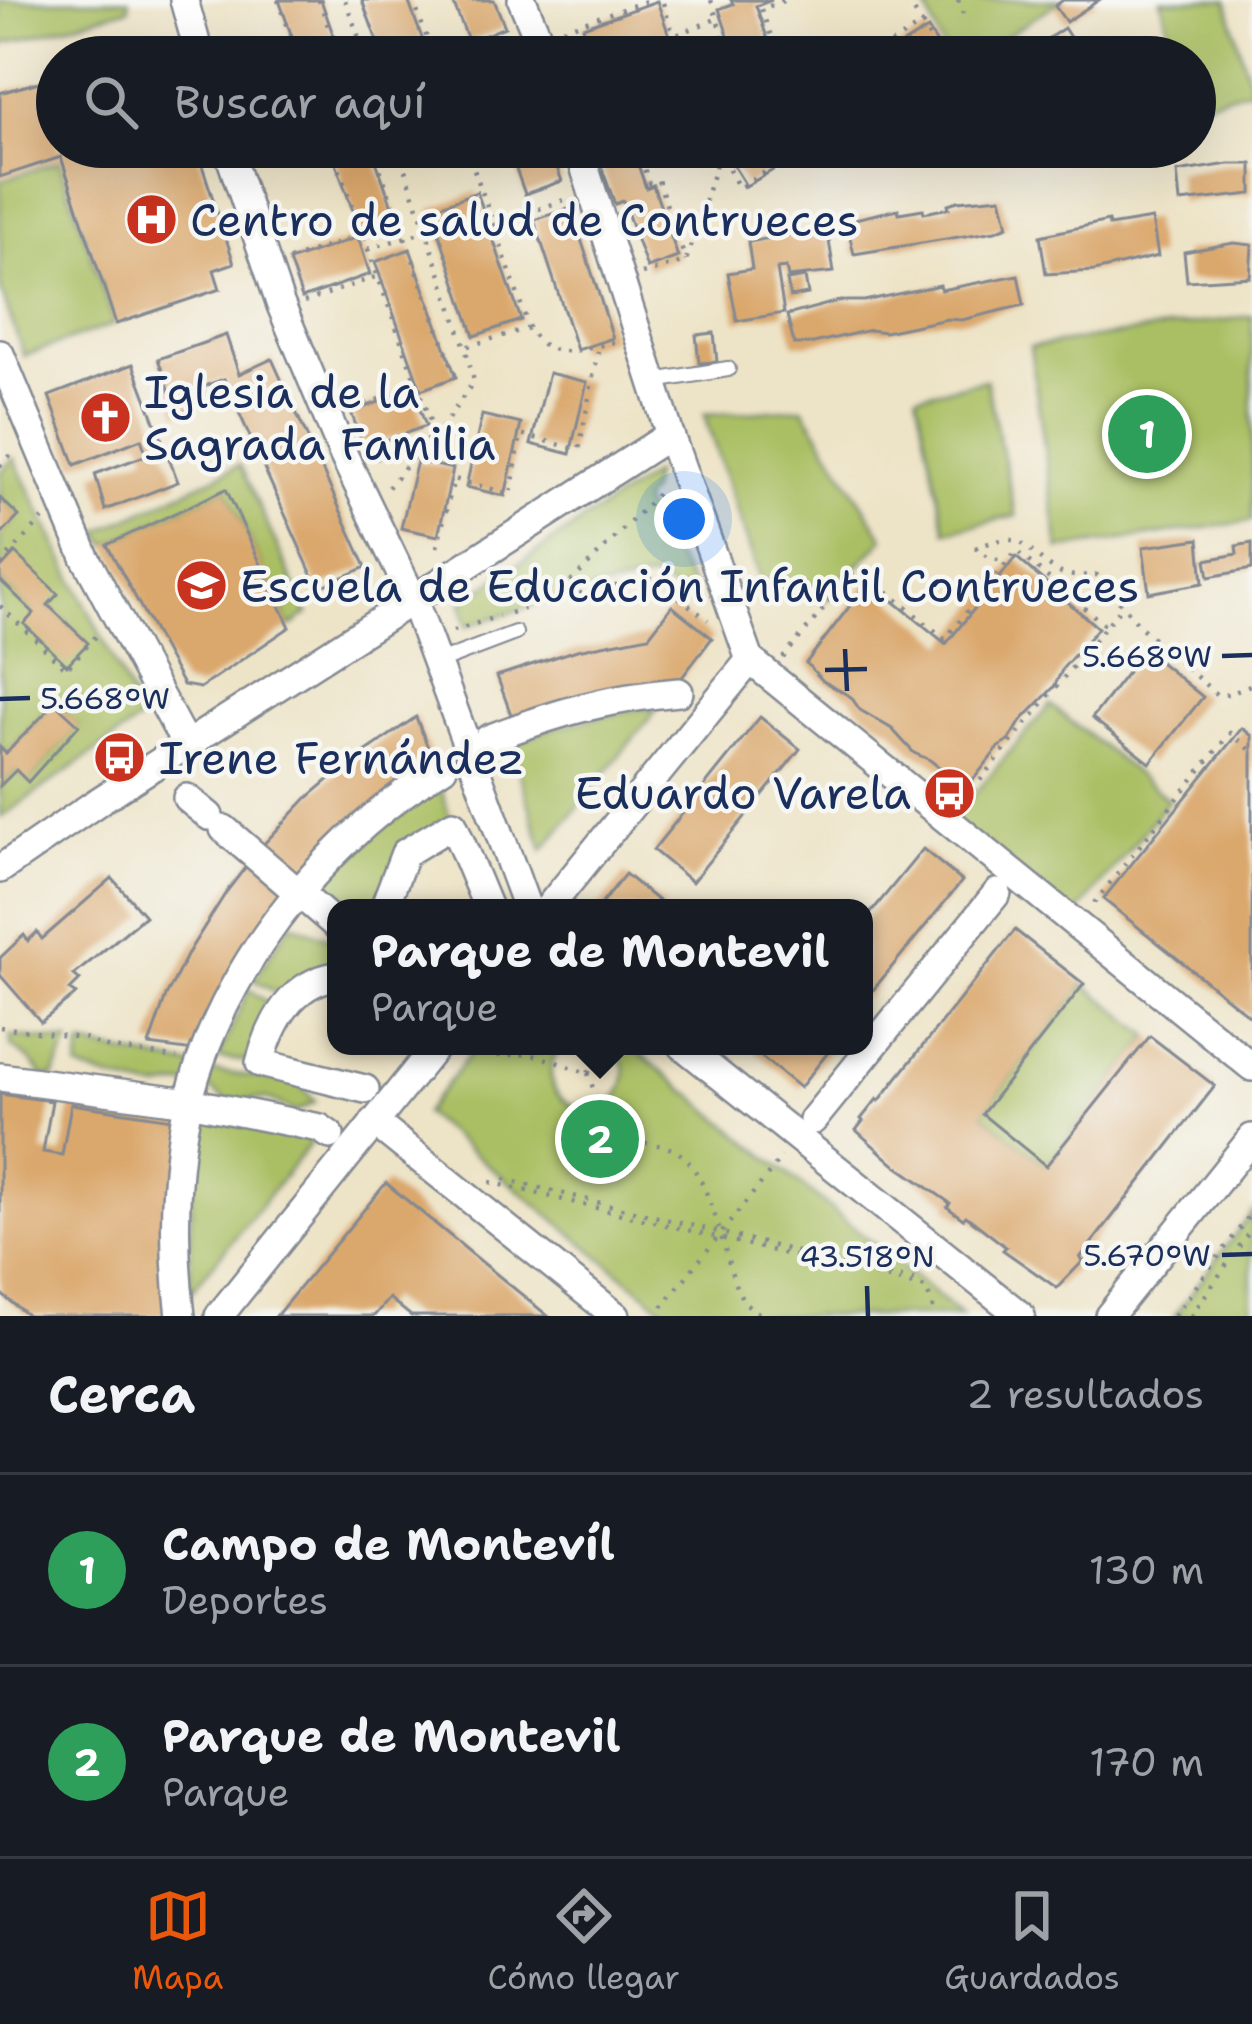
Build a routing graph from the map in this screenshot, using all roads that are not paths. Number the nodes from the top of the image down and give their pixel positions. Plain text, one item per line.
1 (184, 0) edge
2 (522, 0) edge
3 (194, 36) edge
4 (544, 36) edge
5 (234, 168) edge
6 (585, 168) edge
7 (0, 354) edge
8 (728, 369) dead end
9 (653, 381) junction
10 (670, 435) junction
11 (412, 599) junction
12 (515, 633) dead end
13 (750, 660) junction
14 (436, 663) junction
15 (679, 692) dead end
16 (488, 739) dead end
17 (186, 745) junction
18 (443, 766) dead end
19 (206, 814) dead end
20 (365, 821) junction
21 (405, 853) junction
22 (0, 868) edge
23 (298, 893) junction
24 (997, 893) dead end
25 (387, 899) edge
26 (484, 899) edge
27 (524, 899) edge
28 (555, 899) edge
29 (327, 917) edge
30 (243, 976) junction
31 (327, 977) edge
32 (283, 1006) junction
33 (873, 1046) edge
34 (429, 1055) edge
35 (696, 1055) edge
36 (865, 1055) edge
37 (1252, 1067) edge
38 (0, 1077) edge
39 (365, 1089) dead end
40 (189, 1102) junction
41 (374, 1122) junction
42 (806, 1128) junction
43 (330, 1135) dead end
44 (1252, 1138) edge
45 (181, 1316) edge
46 (219, 1316) edge
47 (616, 1316) edge
48 (1021, 1316) edge
49 (1109, 1316) edge

1 - 3 street
2 - 4 street
5 - 11 street
6 - 9 street
7 - 17 street
8 - 9 lane
9 - 10 street
10 - 11 street
10 - 13 street
11 - 14 street
11 - 17 street
12 - 14 lane
13 - 28 street
13 - 37 street
14 - 27 street
15 - 16 street
17 - 22 street
18 - 20 street
19 - 23 street
20 - 21 street
20 - 23 street
21 - 25 street
21 - 26 street
23 - 29 street
23 - 30 street
24 - 33 street
30 - 32 street
30 - 40 street
31 - 32 street
32 - 39 street
34 - 41 street
35 - 42 street
36 - 42 street
38 - 40 street
40 - 43 street
40 - 45 street
41 - 46 street
41 - 47 street
42 - 48 street
44 - 49 street

